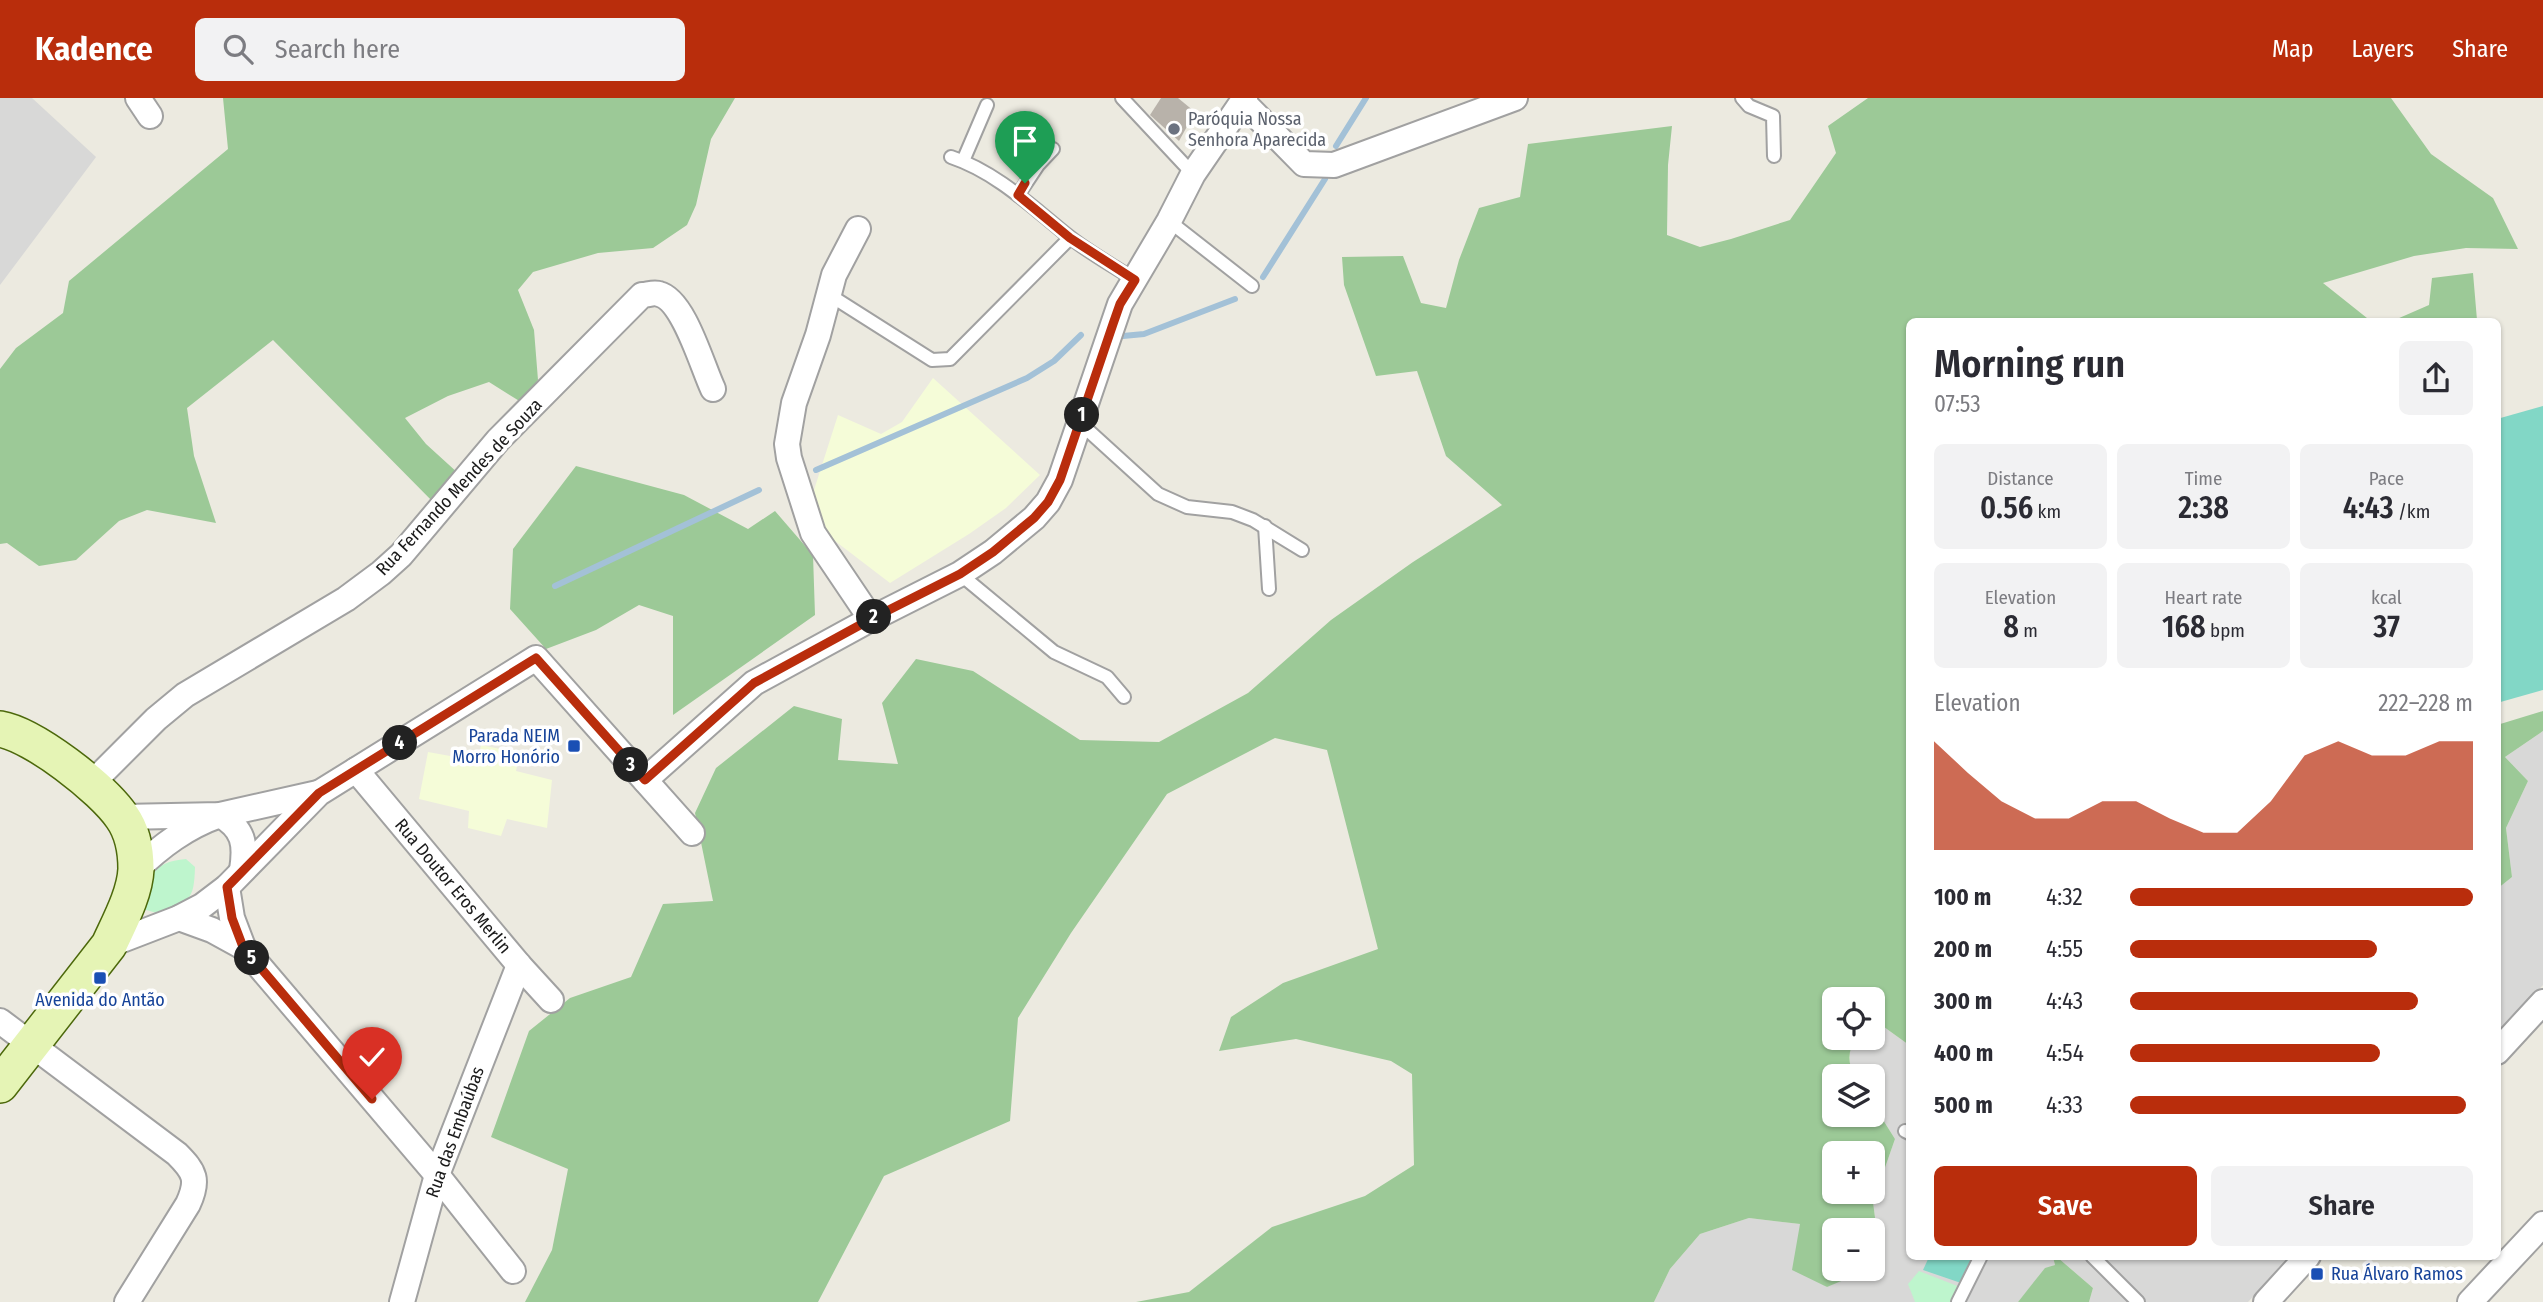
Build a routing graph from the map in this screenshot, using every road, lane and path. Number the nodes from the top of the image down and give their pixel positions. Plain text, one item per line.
1 (1122, 98) edge
2 (1515, 98) edge
3 (1742, 98) edge
4 (1244, 100) edge
5 (987, 105) dead end
6 (1053, 149) dead end
7 (1774, 156) dead end
8 (1193, 174) junction
9 (1018, 195) junction
10 (1169, 221) junction
11 (858, 229) dead end
12 (1070, 238) junction
13 (1135, 280) junction
14 (1252, 286) dead end
15 (828, 294) junction
16 (713, 388) dead end
17 (1080, 423) junction
18 (1265, 526) junction
19 (1302, 550) dead end
20 (960, 574) junction
21 (1269, 589) dead end
22 (871, 619) junction
23 (1124, 698) dead end
24 (0, 729) edge
25 (356, 770) junction
26 (645, 780) junction
27 (90, 785) junction
28 (319, 793) junction
29 (220, 815) junction
30 (121, 817) junction
31 (692, 833) dead end
32 (136, 870) junction
33 (235, 879) junction
34 (179, 918) junction
35 (109, 945) junction
36 (243, 947) junction
37 (519, 965) junction
38 (551, 1000) dead end
39 (2543, 1002) edge
40 (0, 1021) edge
41 (32, 1046) junction
42 (2501, 1048) edge
43 (0, 1085) edge
44 (437, 1175) junction
45 (2543, 1224) edge
46 (1978, 1260) edge
47 (2096, 1260) edge
48 (2304, 1260) edge
49 (513, 1271) dead end
50 (127, 1302) edge
51 (402, 1302) edge
52 (1958, 1302) edge
53 (2138, 1302) edge
54 (2266, 1302) edge
55 (2470, 1302) edge

1 - 8 lane
2 - 4 street
3 - 7 lane
4 - 8 street
5 - 9 lane
6 - 9 lane
8 - 10 street
9 - 12 lane
10 - 13 street
10 - 14 lane
11 - 15 street
12 - 13 lane
12 - 15 lane
13 - 17 street
15 - 22 street
16 - 27 street, Rua Fernando Mendes de Souza
17 - 18 lane
17 - 20 street
18 - 19 lane
18 - 21 lane
20 - 22 street
20 - 23 lane
22 - 26 street
24 - 27 street
25 - 26 street
25 - 28 street
25 - 37 street, Rua Doutor Eros Merlin
26 - 31 street
27 - 30 street
28 - 29 street
28 - 33 street
29 - 30 street
29 - 32 street
29 - 33 street
30 - 32 street
32 - 35 street
33 - 34 street
33 - 36 street
34 - 35 street
34 - 36 street
35 - 41 street
36 - 44 street
37 - 38 street, Rua Doutor Eros Merlin
37 - 44 street, Rua das Embaúbas
39 - 42 street
40 - 41 street
41 - 43 street
41 - 50 street
44 - 49 street
44 - 51 street, Rua das Embaúbas
45 - 55 street
46 - 52 lane
47 - 53 lane
48 - 54 street

